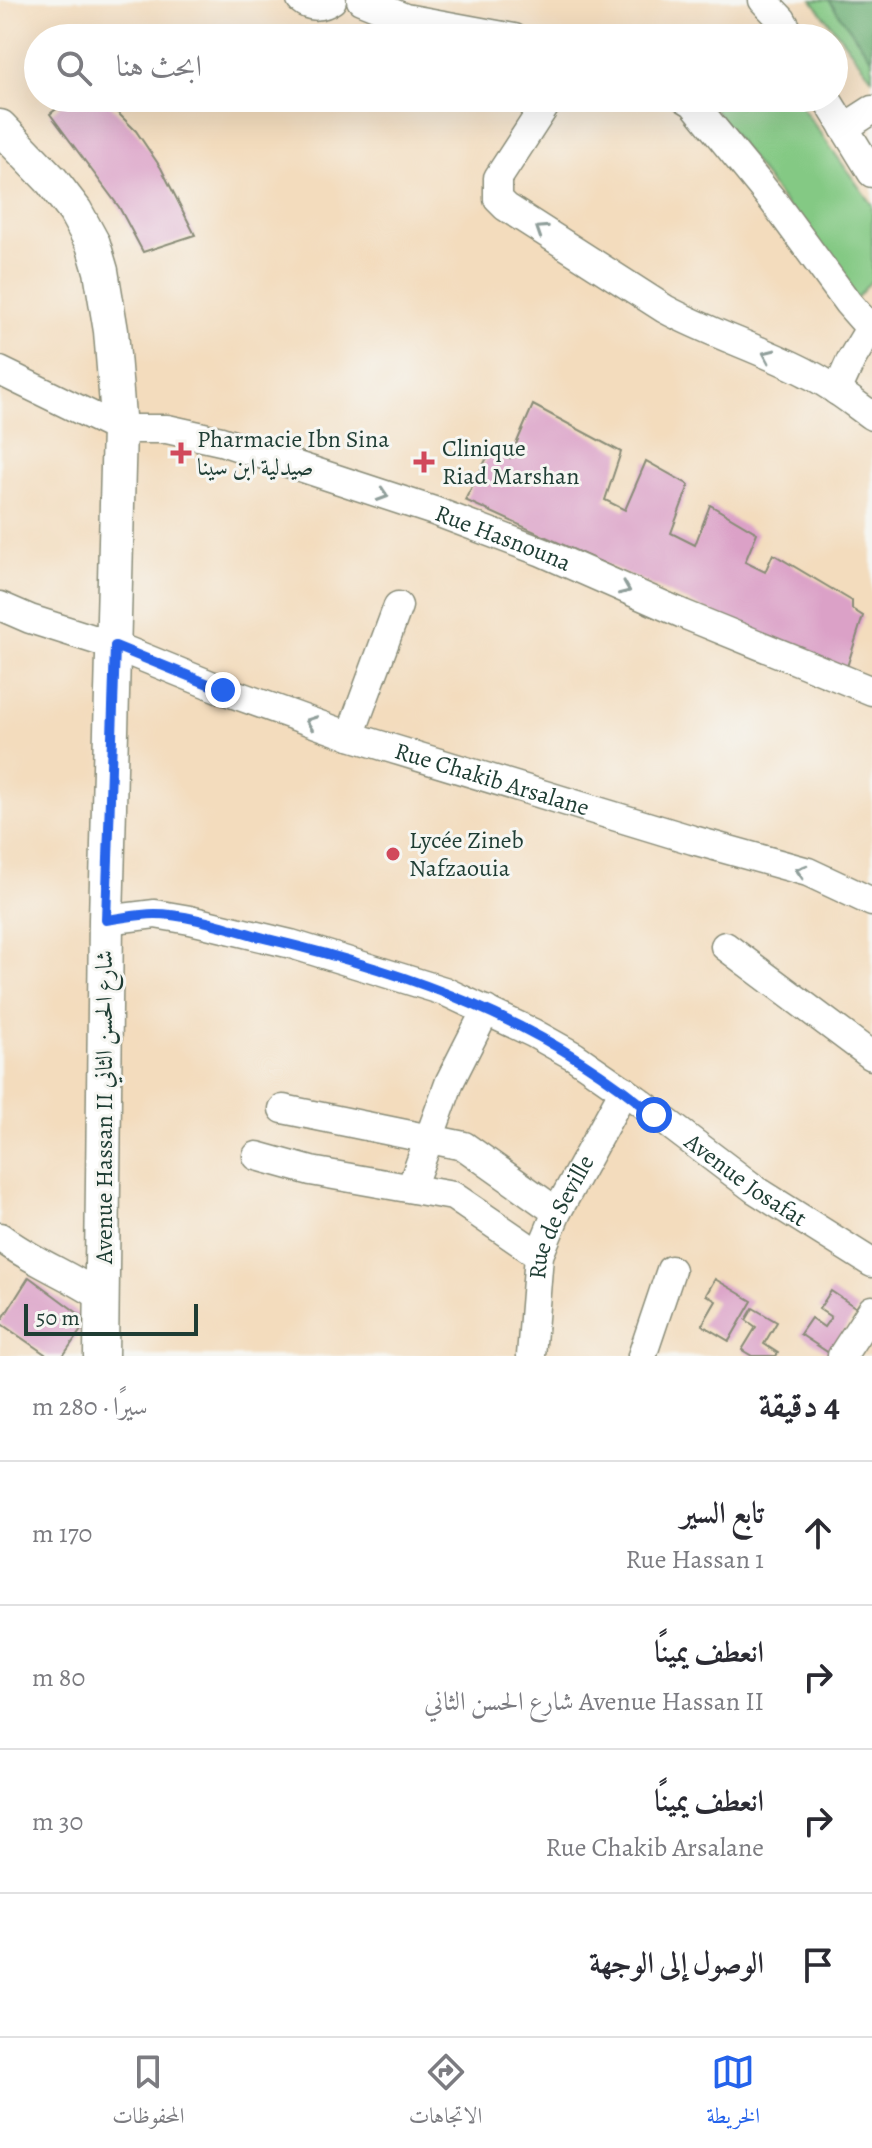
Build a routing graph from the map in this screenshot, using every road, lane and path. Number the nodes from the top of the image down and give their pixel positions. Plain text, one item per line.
1 (301, 0) edge
2 (332, 0) edge
3 (361, 0) edge
4 (438, 24) edge
5 (872, 110) edge
6 (541, 112) edge
7 (702, 112) edge
8 (834, 112) edge
9 (0, 127) edge
10 (844, 128) junction
11 (872, 173) edge
12 (871, 326) edge
13 (0, 371) edge
14 (837, 391) junction
15 (872, 416) edge
16 (119, 429) junction
17 (0, 606) edge
18 (398, 606) dead end
19 (115, 646) junction
20 (872, 691) edge
21 (350, 736) junction
22 (872, 902) edge
23 (106, 920) junction
24 (725, 946) dead end
25 (486, 1010) junction
26 (872, 1056) edge
27 (624, 1090) junction
28 (283, 1109) dead end
29 (429, 1138) junction
30 (257, 1156) dead end
31 (411, 1188) junction
32 (557, 1212) junction
33 (0, 1237) edge
34 (539, 1255) junction
35 (872, 1263) edge
36 (671, 1270) dead end
37 (103, 1298) junction
38 (872, 1310) edge
39 (101, 1356) edge
40 (531, 1356) edge
41 (642, 1356) edge
42 (842, 1356) edge

1 - 2 street
3 - 4 street
5 - 10 street
14 -> 6 street
7 - 12 street
8 - 10 street
9 - 16 street, Avenue Hassan II شارع الحسن الثاني
10 - 11 street
12 - 14 street
13 - 16 street
14 - 15 street
16 - 19 street, Avenue Hassan II شارع الحسن الثاني
16 -> 20 street, Rue Hasnouna
17 - 19 street, Rue Chakib Arsalane
18 - 21 street
21 -> 19 street, Rue Chakib Arsalane
19 - 23 street, Avenue Hassan II شارع الحسن الثاني
22 -> 21 street, Rue Chakib Arsalane
23 - 25 street, Avenue Josafat
23 - 37 street, Avenue Hassan II شارع الحسن الثاني
24 - 26 street
25 - 27 street, Avenue Josafat
25 - 29 street
27 - 32 street, Rue de Seville
27 - 35 street, Avenue Josafat
28 - 29 street
29 - 31 street
29 - 32 street
30 - 31 street
31 - 34 street
32 - 34 street, Rue de Seville
33 - 37 street
34 - 40 street, Rue de Seville
36 - 41 street
37 - 39 street, Avenue Hassan II شارع الحسن الثاني
38 - 42 street

